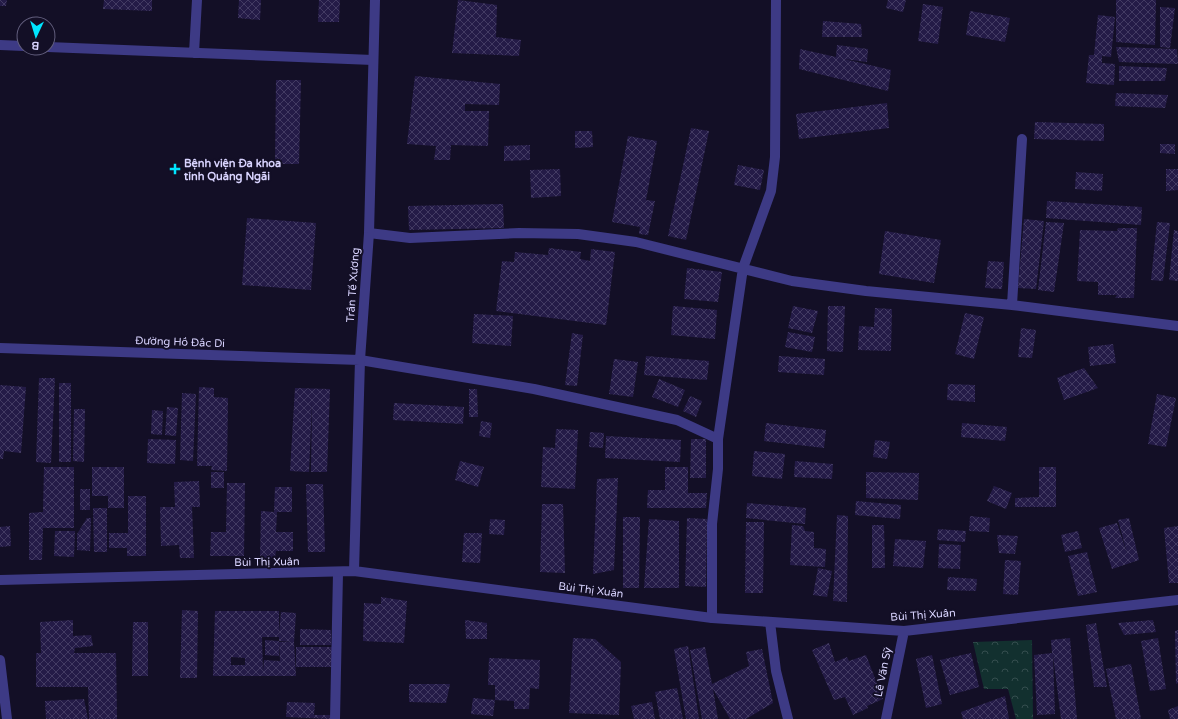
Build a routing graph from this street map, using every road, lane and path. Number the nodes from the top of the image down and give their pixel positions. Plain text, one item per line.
1 (197, 0) edge
2 (375, 0) edge
3 (776, 0) edge
4 (0, 45) edge
5 (16, 46) edge
6 (56, 47) edge
7 (194, 53) junction
8 (373, 60) junction
9 (1022, 139) dead end
10 (369, 233) junction
11 (743, 268) junction
12 (1012, 305) junction
13 (1178, 326) edge
14 (0, 348) edge
15 (360, 360) junction
16 (718, 440) junction
17 (354, 571) junction
18 (338, 573) junction
19 (0, 580) edge
20 (1178, 600) edge
21 (712, 618) junction
22 (770, 622) junction
23 (904, 631) junction
24 (0, 660) edge
25 (7, 719) edge
26 (335, 719) edge
27 (788, 719) edge
28 (886, 719) edge

1 - 7 street
2 - 8 street, Trần Tế Xương
3 - 11 street
4 - 5 street
6 - 7 street
7 - 8 street
8 - 10 street, Trần Tế Xương
9 - 12 street
10 - 11 street
10 - 15 street, Trần Tế Xương
11 - 12 street
11 - 16 street
12 - 13 street
14 - 15 street, Đường Hồ Đắc Di
15 - 16 street, Đường Hồ Đắc Di
15 - 17 street, Trần Tế Xương
16 - 21 street
17 - 18 street, Bùi Thị Xuân
17 - 21 street, Bùi Thị Xuân
18 - 19 street, Bùi Thị Xuân
18 - 26 street
20 - 23 street, Bùi Thị Xuân
21 - 22 street, Bùi Thị Xuân
22 - 23 street, Bùi Thị Xuân
22 - 27 street
23 - 28 street, Lê Văn Sỹ
24 - 25 street

